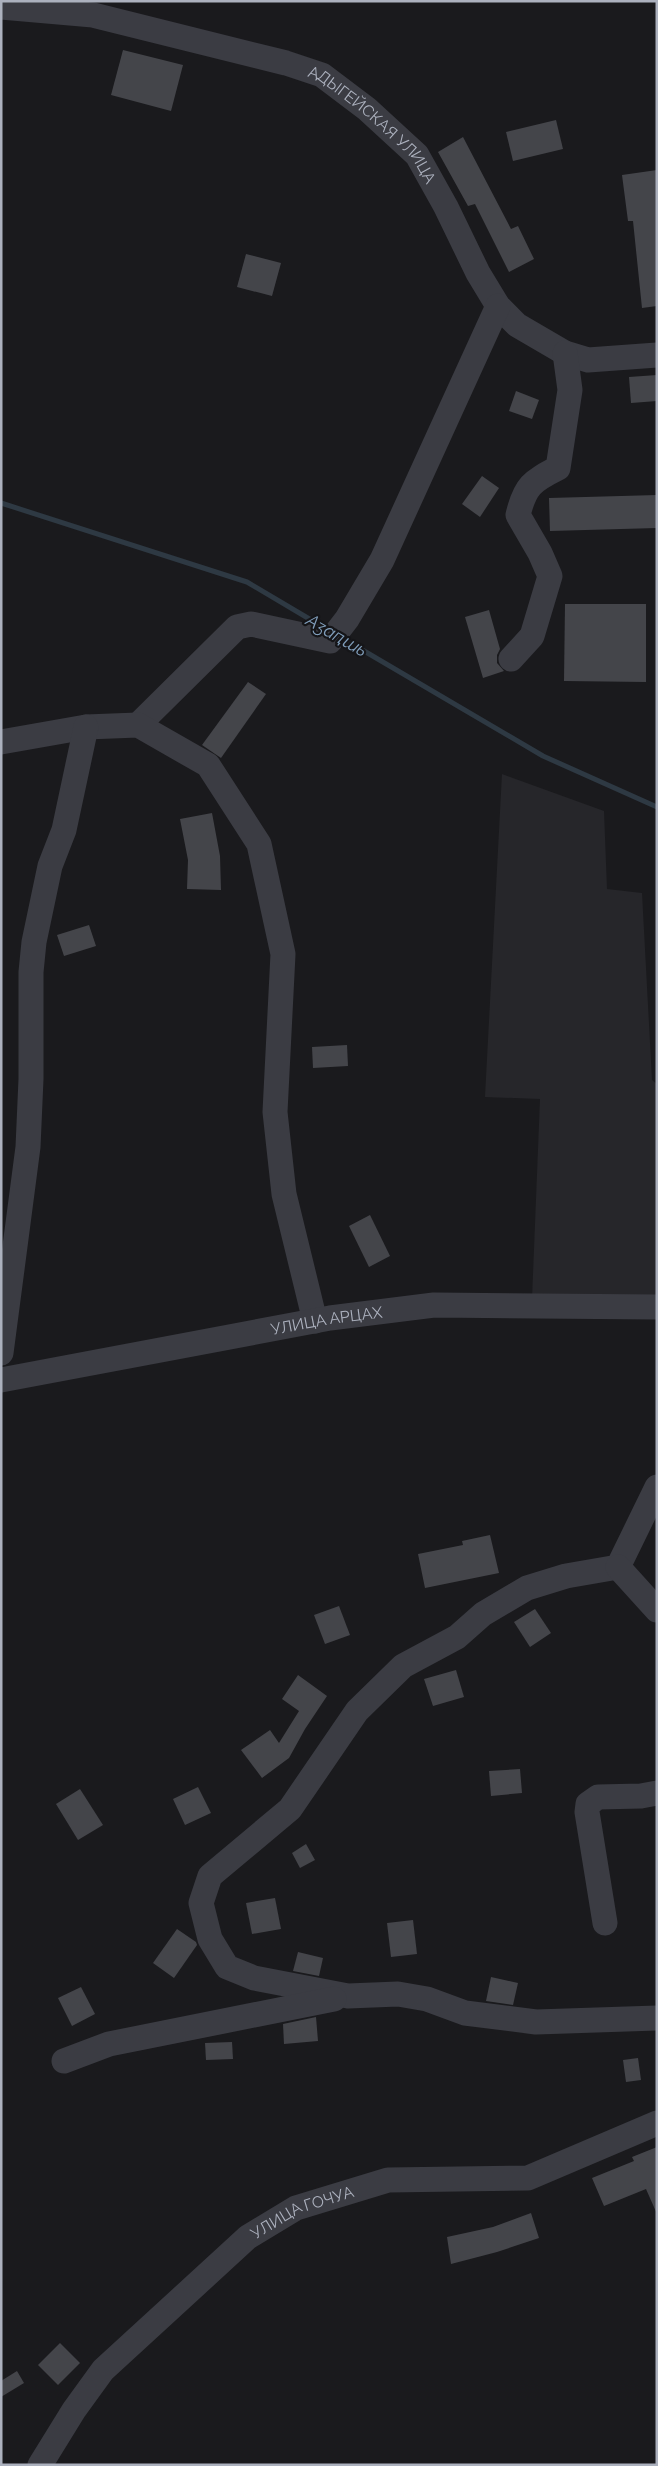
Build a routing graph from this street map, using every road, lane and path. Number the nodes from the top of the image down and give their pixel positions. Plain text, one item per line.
1 (1, 6) edge
2 (119, 11) edge
3 (498, 306) junction
4 (565, 353) junction
5 (657, 355) edge
6 (511, 658) dead end
7 (138, 725) junction
8 (86, 727) junction
9 (1, 742) edge
10 (657, 1307) edge
11 (315, 1322) junction
12 (1, 1353) edge
13 (1, 1380) edge
14 (657, 1486) edge
15 (618, 1567) junction
16 (657, 1610) edge
17 (657, 1793) edge
18 (605, 1923) dead end
19 (348, 1996) junction
20 (657, 2018) edge
21 (64, 2061) dead end
22 (657, 2123) edge
23 (40, 2465) edge

1 - 2 street, АДЫГЕЙСКАЯ УЛИЦА
2 - 3 street, АДЫГЕЙСКАЯ УЛИЦА
3 - 4 street, АДЫГЕЙСКАЯ УЛИЦА
3 - 7 street
4 - 5 street, АДЫГЕЙСКАЯ УЛИЦА
4 - 6 street
7 - 8 street
7 - 11 street
8 - 9 street
8 - 12 street
10 - 11 street, УЛИЦА АРЦАХ
11 - 13 street, УЛИЦА АРЦАХ
14 - 15 street
15 - 16 street
15 - 19 street
17 - 18 street
19 - 20 street
19 - 21 street
22 - 23 street, УЛИЦА ГОЧУА

